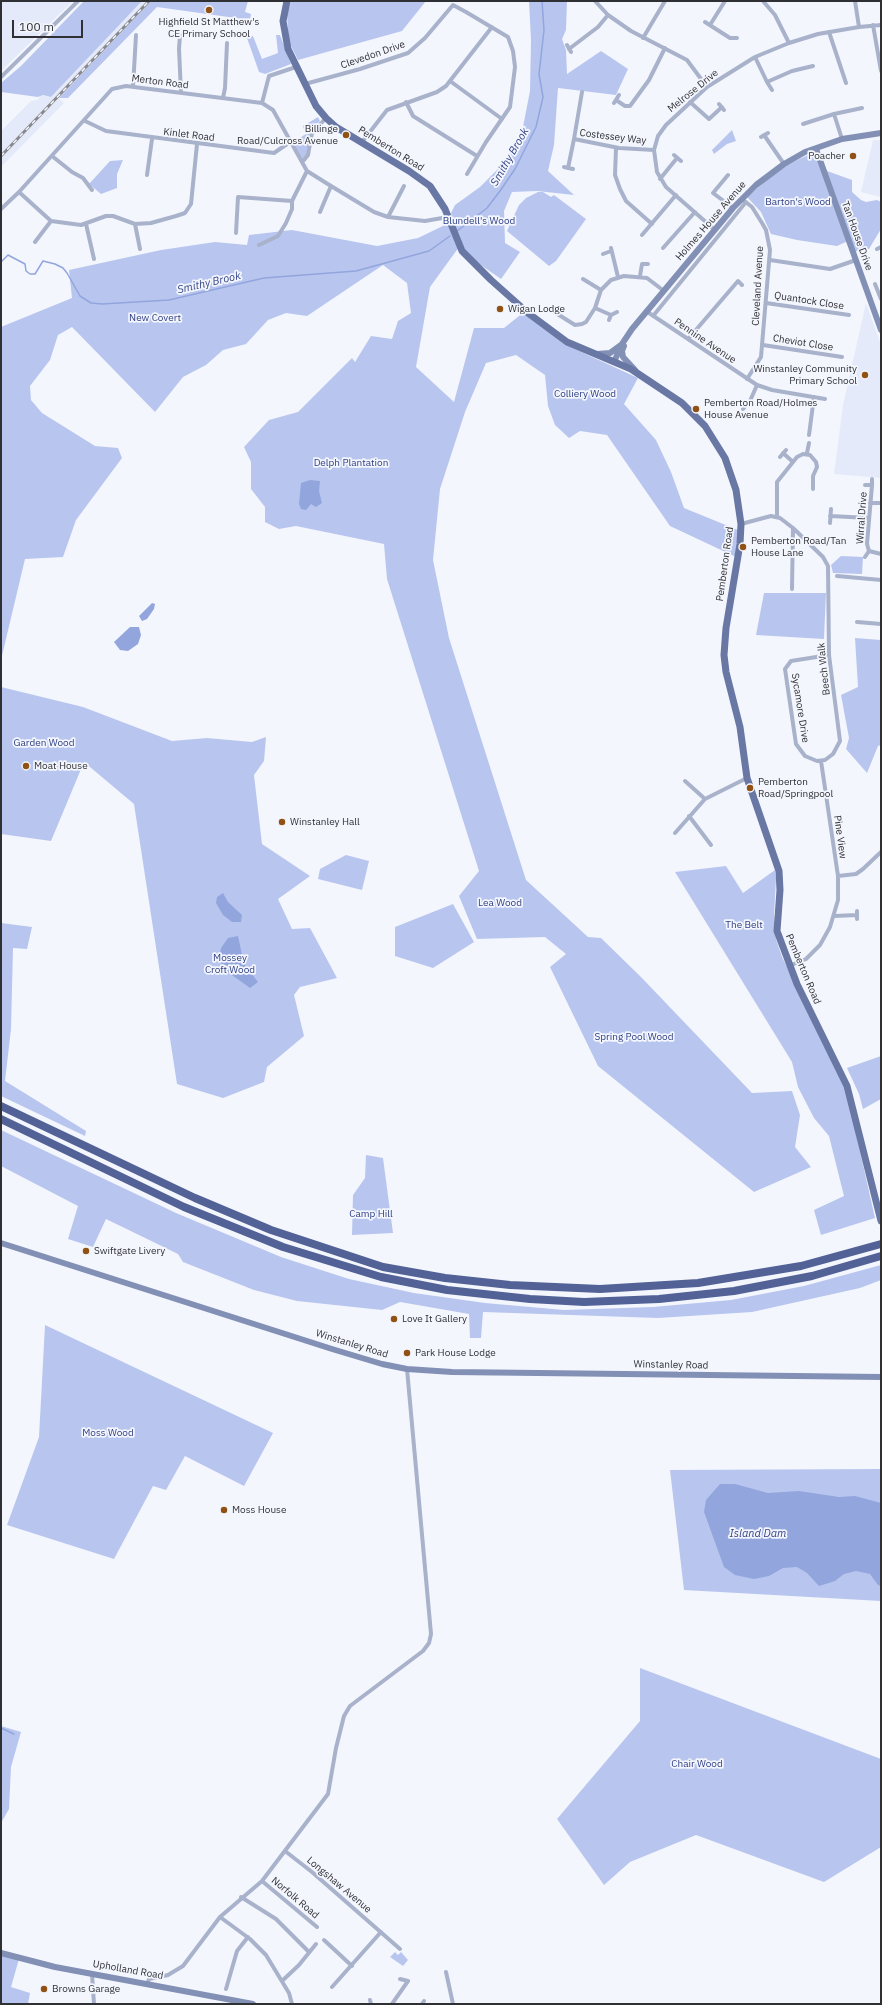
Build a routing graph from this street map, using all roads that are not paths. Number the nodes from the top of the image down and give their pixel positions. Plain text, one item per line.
1 (78, 1) edge
2 (286, 1) edge
3 (595, 1) edge
4 (665, 1) edge
5 (725, 1) edge
6 (763, 1) edge
7 (855, 1) edge
8 (608, 15) junction
9 (705, 22) dead end
10 (710, 25) junction
11 (872, 25) junction
12 (881, 25) edge
13 (492, 27) junction
14 (859, 27) junction
15 (829, 32) junction
16 (136, 35) dead end
17 (180, 35) dead end
18 (643, 38) junction
19 (737, 38) dead end
20 (227, 43) dead end
21 (789, 43) junction
22 (665, 48) junction
23 (569, 49) dead end
24 (755, 57) junction
25 (296, 66) junction
26 (813, 66) dead end
27 (881, 71) edge
28 (1, 78) edge
29 (450, 81) junction
30 (767, 82) junction
31 (846, 83) dead end
32 (305, 84) junction
33 (133, 87) junction
34 (707, 87) junction
35 (772, 90) dead end
36 (181, 92) junction
37 (582, 92) dead end
38 (619, 95) dead end
39 (223, 98) junction
40 (406, 102) junction
41 (690, 102) junction
42 (262, 103) junction
43 (722, 107) dead end
44 (862, 108) dead end
45 (834, 114) junction
46 (326, 118) junction
47 (502, 119) junction
48 (85, 121) junction
49 (803, 124) dead end
50 (881, 133) edge
51 (764, 135) dead end
52 (152, 138) junction
53 (574, 139) junction
54 (842, 139) junction
55 (290, 142) junction
56 (362, 142) junction
57 (197, 144) junction
58 (616, 148) junction
59 (816, 149) junction
60 (654, 150) junction
61 (52, 156) junction
62 (477, 156) junction
63 (677, 158) dead end
64 (304, 160) dead end
65 (784, 164) junction
66 (568, 168) dead end
67 (307, 171) junction
68 (467, 174) dead end
69 (147, 175) dead end
70 (728, 175) dead end
71 (660, 179) junction
72 (331, 186) junction
73 (404, 186) dead end
74 (92, 190) dead end
75 (19, 192) junction
76 (676, 195) junction
77 (744, 200) junction
78 (292, 201) junction
79 (733, 208) junction
80 (1, 209) edge
81 (320, 212) dead end
82 (695, 212) junction
83 (388, 217) junction
84 (448, 217) junction
85 (51, 221) junction
86 (86, 224) junction
87 (135, 224) junction
88 (652, 224) junction
89 (715, 230) junction
90 (236, 233) dead end
91 (642, 235) dead end
92 (35, 242) dead end
93 (259, 245) dead end
94 (664, 248) dead end
95 (140, 249) dead end
96 (603, 254) dead end
97 (94, 258) dead end
98 (770, 260) junction
99 (856, 260) junction
100 (637, 261) dead end
101 (642, 264) junction
102 (648, 264) dead end
103 (640, 276) junction
104 (618, 277) junction
105 (583, 279) dead end
106 (875, 284) dead end
107 (742, 285) dead end
108 (601, 290) junction
109 (664, 291) junction
110 (880, 292) edge
111 (881, 300) edge
112 (766, 302) junction
113 (595, 308) junction
114 (551, 310) dead end
115 (617, 312) dead end
116 (646, 312) junction
117 (611, 315) junction
118 (849, 315) dead end
119 (653, 316) junction
120 (609, 320) dead end
121 (632, 329) junction
122 (881, 330) edge
123 (689, 338) junction
124 (622, 344) junction
125 (763, 345) junction
126 (596, 354) junction
127 (842, 357) dead end
128 (614, 362) junction
129 (638, 372) junction
130 (747, 379) junction
131 (757, 385) junction
132 (814, 397) junction
133 (825, 399) dead end
134 (742, 409) dead end
135 (809, 435) dead end
136 (810, 443) dead end
137 (786, 450) dead end
138 (807, 453) junction
139 (793, 462) junction
140 (872, 479) dead end
141 (865, 485) dead end
142 (872, 485) junction
143 (813, 488) dead end
144 (870, 502) junction
145 (881, 504) edge
146 (831, 509) dead end
147 (830, 516) junction
148 (777, 517) junction
149 (869, 518) junction
150 (830, 523) dead end
151 (741, 524) junction
152 (793, 528) junction
153 (869, 551) junction
154 (881, 554) edge
155 (865, 557) dead end
156 (837, 576) dead end
157 (881, 580) edge
158 (792, 589) dead end
159 (856, 622) dead end
160 (881, 624) edge
161 (829, 655) junction
162 (821, 761) junction
163 (747, 778) junction
164 (685, 781) dead end
165 (705, 800) junction
166 (690, 816) junction
167 (675, 833) dead end
168 (711, 845) dead end
169 (881, 852) edge
170 (838, 876) junction
171 (857, 915) dead end
172 (834, 916) junction
173 (789, 966) junction
174 (1, 1106) edge
175 (1, 1119) edge
176 (881, 1221) edge
177 (1, 1243) edge
178 (881, 1244) edge
179 (881, 1256) edge
180 (407, 1370) junction
181 (881, 1376) edge
182 (285, 1851) junction
183 (262, 1881) junction
184 (241, 1897) junction
185 (220, 1917) junction
186 (317, 1927) dead end
187 (382, 1932) junction
188 (248, 1938) junction
189 (324, 1940) dead end
190 (316, 1944) dead end
191 (400, 1949) dead end
192 (308, 1952) junction
193 (1, 1953) edge
194 (352, 1966) junction
195 (446, 1972) dead end
196 (92, 1974) junction
197 (400, 1979) dead end
198 (282, 1981) junction
199 (147, 1984) junction
200 (332, 1987) dead end
201 (226, 1989) dead end
202 (94, 2004) edge
203 (253, 2004) edge
204 (292, 2004) edge
205 (392, 2004) edge
206 (452, 2004) edge

1 - 28 street
2 - 25 main road, Pemberton Road
3 - 8 street
4 - 18 street
5 - 10 street
6 - 21 street
7 - 14 street
8 - 18 street
8 - 23 street
9 - 10 street
10 - 19 street
11 - 12 street, Melrose Drive
11 - 14 street, Melrose Drive
11 - 27 street
13 - 29 street
13 - 32 street, Clevedon Drive
13 - 47 street, Clevedon Drive
14 - 15 street, Melrose Drive
15 - 21 street, Melrose Drive
15 - 31 street
16 - 33 street
17 - 36 street
18 - 22 street
20 - 39 street
21 - 24 street, Melrose Drive
22 - 34 street
22 - 38 street
24 - 30 street
24 - 34 street, Melrose Drive
25 - 32 main road, Pemberton Road
25 - 42 street
26 - 30 street
29 - 40 street
29 - 47 street
30 - 35 street
32 - 46 main road, Pemberton Road
33 - 36 street, Merton Road
33 - 48 street, Merton Road
34 - 41 street, Melrose Drive
36 - 39 street, Merton Road
37 - 53 street
39 - 42 street, Merton Road
40 - 56 street
40 - 62 street
41 - 43 street
41 - 60 street, Melrose Drive
42 - 55 street
44 - 45 street
45 - 49 street
45 - 54 street
46 - 56 main road, Pemberton Road
46 - 64 street
47 - 62 street, Clevedon Drive
48 - 52 street, Kinlet Road
48 - 61 street, Merton Road
50 - 54 street, Holmes House Avenue
51 - 65 street
52 - 57 street, Kinlet Road
52 - 69 street
53 - 58 street, Costessey Way
53 - 66 street, Costessey Way
54 - 59 street, Holmes House Avenue
55 - 57 street, Kinlet Road
55 - 67 street
56 - 84 main road, Pemberton Road
57 - 87 street
58 - 60 street, Costessey Way
58 - 88 street
59 - 65 street, Holmes House Avenue
59 - 99 street, Tan House Drive
60 - 71 street, Melrose Drive
61 - 74 street
61 - 75 street, Merton Road
62 - 68 street, Clevedon Drive
63 - 71 street
65 - 77 street, Holmes House Avenue
67 - 72 street
67 - 78 street
70 - 79 street
71 - 76 street, Melrose Drive
72 - 81 street
72 - 83 street
73 - 83 street
75 - 80 street, Merton Road
75 - 85 street
76 - 82 street, Melrose Drive
76 - 88 street
77 - 79 street, Holmes House Avenue
77 - 98 street, Cleveland Avenue
77 - 119 street
78 - 90 street
78 - 93 street
79 - 89 street, Holmes House Avenue
82 - 89 street, Melrose Drive
82 - 94 street
83 - 84 street
84 - 126 main road, Pemberton Road
85 - 86 street
85 - 92 street
86 - 87 street
86 - 97 street
87 - 95 street
88 - 91 street
89 - 109 street, Holmes House Avenue
96 - 104 street
98 - 99 street
98 - 112 street, Cleveland Avenue
99 - 122 street, Tan House Drive
100 - 101 street
101 - 102 street
101 - 103 street
103 - 104 street
103 - 109 street
104 - 108 street
105 - 108 street
106 - 110 street
107 - 123 street
108 - 113 street
109 - 116 street, Holmes House Avenue
110 - 111 street
112 - 118 street, Quantock Close
112 - 125 street, Cleveland Avenue
113 - 114 street
113 - 117 street
115 - 117 street
116 - 119 street, Pennine Avenue
116 - 121 street, Holmes House Avenue
117 - 120 street
119 - 123 street, Pennine Avenue
121 - 124 street, Holmes House Avenue
121 - 129 street
123 - 130 street, Pennine Avenue
124 - 126 street
124 - 128 street, Holmes House Avenue
125 - 127 street, Cheviot Close
125 - 130 street, Cleveland Avenue
126 - 128 main road, Pemberton Road
128 - 129 main road, Pemberton Road
129 - 151 main road, Pemberton Road
130 - 131 street, Pennine Avenue
131 - 132 street, Pennine Avenue
131 - 134 street
132 - 133 street, Pennine Avenue
132 - 135 street
136 - 138 street
137 - 139 street
138 - 139 street
138 - 143 street
139 - 148 street
140 - 142 street, Wirral Drive
141 - 142 street, Wirral Drive
142 - 144 street, Wirral Drive
144 - 145 street
144 - 149 street, Wirral Drive
146 - 147 street
147 - 149 street
147 - 150 street
148 - 151 street
148 - 152 street
149 - 153 street, Wirral Drive
151 - 163 main road, Pemberton Road
152 - 158 street
152 - 161 street, Beech Walk
153 - 154 street
153 - 155 street
156 - 157 street
159 - 160 street
161 - 162 street, Beech Walk
161 - 162 street, Sycamore Drive
162 - 170 street, Pine View
163 - 165 street
163 - 173 main road, Pemberton Road
164 - 165 street
165 - 166 street
166 - 167 street
166 - 168 street
169 - 170 street
170 - 172 street, Pine View
171 - 172 street
172 - 173 street, Pine View
173 - 176 main road, Pemberton Road
174 - 178 highway
175 - 179 highway
177 - 180 street, Winstanley Road
180 - 181 street, Winstanley Road
180 - 182 street
182 - 183 street
182 - 187 street, Longshaw Avenue
183 - 184 street
183 - 186 street, Norfolk Road
184 - 185 street
184 - 192 street
185 - 188 street
185 - 199 street
187 - 191 street, Longshaw Avenue
187 - 194 street
188 - 198 street
188 - 201 street
189 - 194 street
190 - 192 street
192 - 198 street
193 - 196 street, Upholland Road
194 - 200 street
195 - 206 street
196 - 199 street, Upholland Road
196 - 202 street
197 - 205 street
198 - 204 street
199 - 203 street, Upholland Road

